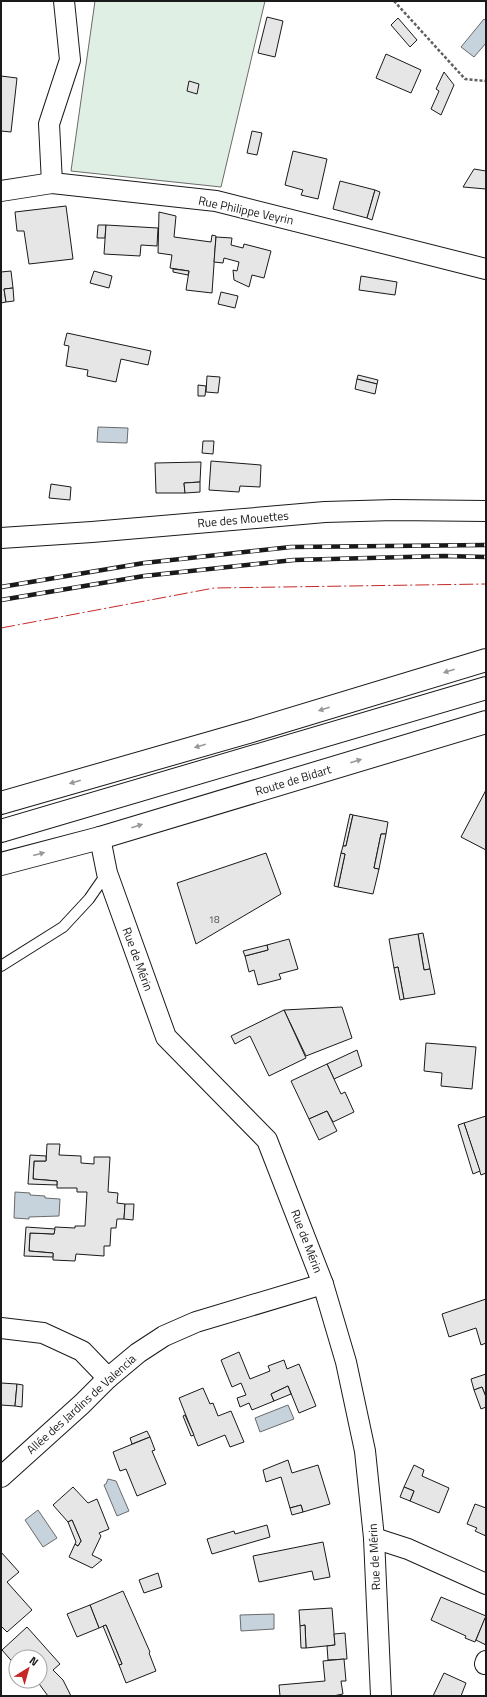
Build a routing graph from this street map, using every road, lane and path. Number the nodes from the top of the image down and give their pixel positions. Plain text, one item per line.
1 (64, 1) edge
2 (394, 1) edge
3 (486, 82) edge
4 (52, 183) junction
5 (1, 191) edge
6 (486, 269) edge
7 (486, 511) edge
8 (4, 533) edge
9 (486, 660) edge
10 (486, 688) edge
11 (486, 722) edge
12 (1, 803) edge
13 (1, 832) edge
14 (100, 838) junction
15 (1, 864) edge
16 (107, 873) junction
17 (1, 966) edge
18 (324, 1284) junction
19 (1, 1328) edge
20 (108, 1378) junction
21 (1, 1476) edge
22 (374, 1538) junction
23 (486, 1584) edge
24 (381, 1696) edge

1 - 4 street
2 - 3 path
4 - 5 street, Rue Philippe Veyrin
4 - 6 street, Rue Philippe Veyrin
7 - 8 street, Rue des Mouettes
9 -> 12 main road
10 - 13 main road
14 -> 11 main road, Route de Bidart
15 -> 14 main road, Route de Bidart
14 - 16 street, Rue de Mérin
16 - 17 lane
16 - 18 street, Rue de Mérin
18 - 20 street, Allée des Jardins de Valencia
18 - 22 street, Rue de Mérin
19 - 20 street
20 - 21 street, Allée des Jardins de Valencia
22 - 23 street
22 - 24 street, Rue de Mérin

